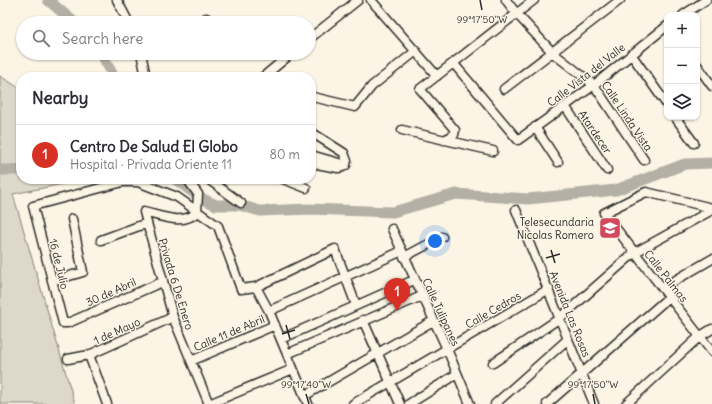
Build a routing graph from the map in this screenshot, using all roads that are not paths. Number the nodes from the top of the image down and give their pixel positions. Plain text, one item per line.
1 (117, 0) edge
2 (358, 0) edge
3 (371, 0) edge
4 (506, 0) edge
5 (534, 0) edge
6 (620, 0) edge
7 (706, 0) edge
8 (688, 12) edge
9 (516, 14) junction
10 (125, 16) edge
11 (322, 28) junction
12 (664, 28) edge
13 (316, 30) edge
14 (316, 33) edge
15 (416, 51) junction
16 (553, 53) junction
17 (631, 54) junction
18 (142, 60) edge
19 (283, 60) edge
20 (454, 64) junction
21 (700, 68) edge
22 (145, 72) edge
23 (269, 72) edge
24 (437, 76) junction
25 (709, 76) edge
26 (594, 85) junction
27 (712, 86) edge
28 (504, 89) dead end
29 (316, 98) edge
30 (664, 101) edge
31 (565, 106) junction
32 (677, 120) edge
33 (535, 128) junction
34 (402, 130) dead end
35 (316, 135) edge
36 (444, 140) junction
37 (694, 143) dead end
38 (493, 151) dead end
39 (316, 156) edge
40 (644, 160) dead end
41 (558, 162) dead end
42 (316, 164) edge
43 (346, 165) junction
44 (607, 170) dead end
45 (116, 184) edge
46 (143, 184) edge
47 (192, 184) edge
48 (215, 184) edge
49 (296, 184) edge
50 (306, 188) dead end
51 (242, 203) dead end
52 (197, 208) junction
53 (712, 209) edge
54 (516, 210) dead end
55 (72, 219) dead end
56 (147, 223) junction
57 (392, 229) dead end
58 (442, 237) dead end
59 (101, 240) dead end
60 (634, 253) junction
61 (403, 254) junction
62 (712, 259) edge
63 (346, 277) junction
64 (414, 280) junction
65 (52, 281) junction
66 (162, 282) junction
67 (256, 287) junction
68 (662, 288) junction
69 (549, 289) junction
70 (422, 296) junction
71 (669, 296) junction
72 (356, 305) junction
73 (269, 311) junction
74 (173, 317) junction
75 (560, 318) junction
76 (363, 320) junction
77 (433, 321) junction
78 (68, 323) joint
79 (275, 325) junction
80 (712, 329) edge
81 (699, 337) junction
82 (568, 338) junction
83 (281, 339) junction
84 (447, 349) junction
85 (712, 352) edge
86 (378, 353) junction
87 (287, 354) junction
88 (89, 356) junction
89 (68, 359) dead end
90 (191, 361) junction
91 (493, 363) dead end
92 (293, 369) junction
93 (457, 374) junction
94 (582, 374) junction
95 (390, 383) junction
96 (304, 396) junction
97 (107, 404) edge
98 (209, 404) edge
99 (308, 404) edge
100 (353, 404) edge
101 (400, 404) edge
102 (409, 404) edge
103 (470, 404) edge
104 (495, 404) edge
105 (547, 404) edge
106 (594, 404) edge
107 (626, 404) edge

1 - 10 street
2 - 11 street
3 - 15 street
4 - 9 street, Calle Linda Vista
5 - 9 street
6 - 16 street
7 - 8 street
9 - 16 street, Calle Linda Vista
9 - 20 street
11 - 13 street
11 - 14 street
12 - 17 street, Calle Vista del Valle
15 - 24 street
15 - 29 street
16 - 26 street, Calle Linda Vista
16 - 28 street
17 - 26 street, Calle Vista del Valle
17 - 30 street
18 - 22 street
19 - 23 street
20 - 24 street
20 - 33 street, Calle Vista del Valle
21 - 25 street
24 - 36 street
25 - 27 street
26 - 31 street, Calle Vista del Valle
26 - 40 street, Calle Linda Vista
31 - 33 street, Calle Vista del Valle
31 - 44 street, Atardecer
32 - 37 street
33 - 41 street
34 - 36 street
35 - 43 street
36 - 38 street
39 - 43 street
42 - 43 street
45 - 65 street, 16 de Julio
46 - 52 street, 16 de Julio
47 - 52 street
48 - 51 street
49 - 50 street
52 - 56 street, Privada 6 De Enero
52 - 67 street
53 - 60 street
53 - 60 street, Calle Palmas
54 - 69 street, Avenida Las Rosas
55 - 65 street
56 - 59 street
56 - 66 street, Privada 6 De Enero
57 - 61 street, Calle Tulipanes
58 - 61 street
60 - 68 street, Calle Palmas
60 - 75 street
61 - 63 street
61 - 64 street, Calle Tulipanes
62 - 68 street
63 - 67 street
63 - 72 street
63 - 73 street
64 - 70 street, Calle Tulipanes
64 - 72 street
65 - 78 street, 16 de Julio
66 - 74 street, Privada 6 De Enero
66 - 78 street, 30 de Abril
67 - 73 street
68 - 71 street, Calle Palmas
69 - 75 street, Avenida Las Rosas
69 - 84 street, Calle Cedros
70 - 76 street
70 - 77 street, Calle Tulipanes
71 - 81 street, Calle Palmas
71 - 94 street
72 - 83 street
73 - 79 street
74 - 88 street, 1 de Mayo
74 - 90 street, Privada 6 De Enero
75 - 82 street, Avenida Las Rosas
75 - 91 street
76 - 86 street
76 - 87 street
77 - 84 street, Calle Tulipanes
77 - 86 street
79 - 83 street
79 - 90 street, Calle 11 de Abril
80 - 81 street
81 - 85 street, Calle Palmas
81 - 107 street
82 - 94 street, Avenida Las Rosas
82 - 104 street
83 - 87 street
84 - 93 street, Calle Tulipanes
84 - 95 street, Calle Cedros
86 - 95 street
86 - 96 street
87 - 92 street
88 - 89 street, 1 de Mayo
88 - 97 street
90 - 98 street, Privada 6 De Enero
92 - 96 street
92 - 98 street
93 - 102 street
93 - 103 street, Calle Tulipanes
94 - 105 street
94 - 106 street, Avenida Las Rosas
95 - 100 street, Calle Cedros
95 - 101 street
96 - 99 street

